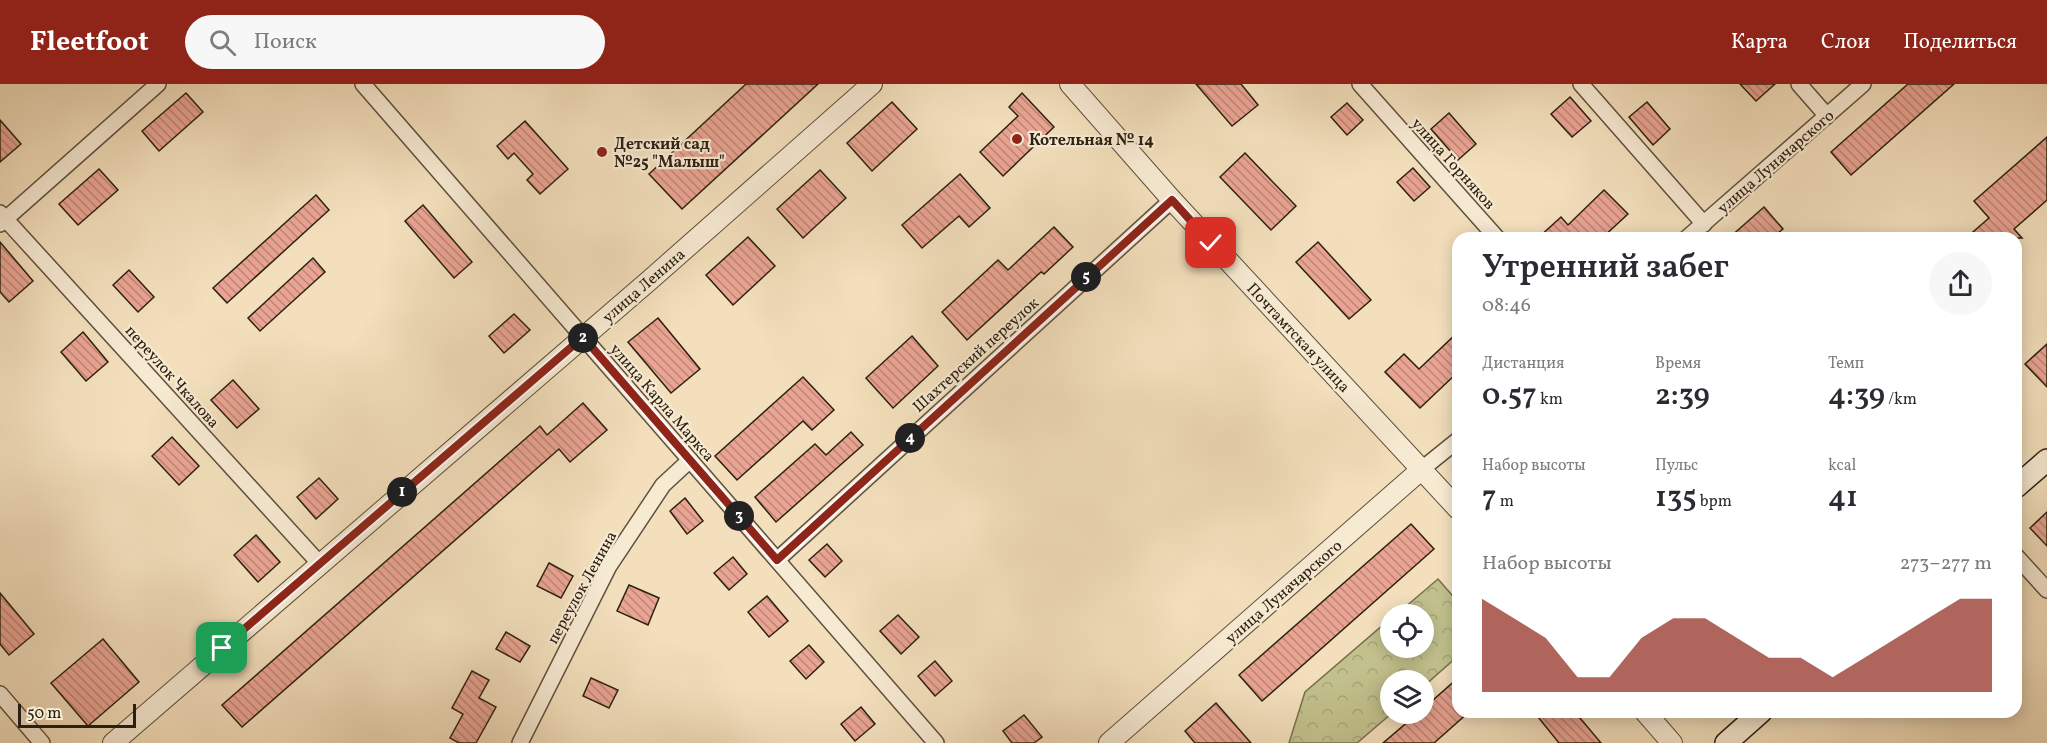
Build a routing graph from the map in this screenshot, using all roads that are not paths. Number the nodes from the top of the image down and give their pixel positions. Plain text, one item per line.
1 (158, 84) edge
2 (363, 84) edge
3 (872, 84) edge
4 (1070, 84) edge
5 (1360, 84) edge
6 (1581, 84) edge
7 (1799, 84) edge
8 (1863, 84) edge
9 (1827, 116) junction
10 (1172, 200) junction
11 (2, 219) edge
12 (1704, 224) junction
13 (1492, 232) edge
14 (1694, 232) edge
15 (583, 337) junction
16 (1452, 445) edge
17 (690, 460) junction
18 (2047, 460) edge
19 (1422, 470) junction
20 (2022, 482) edge
21 (1452, 502) edge
22 (777, 560) junction
23 (319, 563) junction
24 (2022, 563) edge
25 (2047, 590) edge
26 (0, 694) edge
27 (1650, 718) edge
28 (1754, 718) edge
29 (42, 743) edge
30 (113, 743) edge
31 (520, 743) edge
32 (936, 743) edge
33 (1109, 743) edge
34 (1672, 743) edge
35 (1726, 743) edge

1 - 11 street
2 - 15 street, улица Карла Маркса
3 - 15 street, улица Ленина
4 - 10 street, Почтамтская улица
5 - 13 street, улица Горняков
6 - 12 street
7 - 9 street
8 - 9 street, улица Луначарского
9 - 12 street, улица Луначарского
10 - 19 street, Почтамтская улица
10 - 22 street, Шахтерский переулок
11 - 23 street, переулок Чкалова
12 - 14 street, улица Луначарского
15 - 17 street, улица Карла Маркса
15 - 23 street, улица Ленина
16 - 19 street, улица Луначарского
17 - 22 street, улица Карла Маркса
17 - 31 street, переулок Ленина
18 - 20 main road
19 - 21 street, Почтамтская улица
19 - 33 street, улица Луначарского
22 - 32 street, улица Карла Маркса
23 - 30 street, улица Ленина
24 - 25 street
26 - 29 street
27 - 34 street
28 - 35 main road

